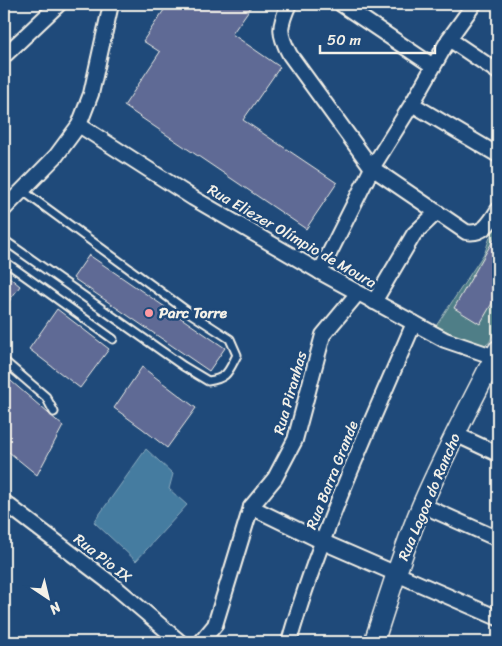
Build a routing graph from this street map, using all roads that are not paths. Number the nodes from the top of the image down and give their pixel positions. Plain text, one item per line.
1 (59, 4) edge
2 (111, 4) edge
3 (289, 4) edge
4 (341, 4) edge
5 (368, 4) edge
6 (474, 4) edge
7 (361, 16) junction
8 (449, 39) junction
9 (4, 56) edge
10 (433, 66) junction
11 (498, 72) edge
12 (412, 104) junction
13 (79, 124) junction
14 (498, 155) edge
15 (372, 168) junction
16 (23, 190) junction
17 (6, 202) edge
18 (498, 210) edge
19 (437, 212) junction
20 (4, 240) edge
21 (4, 260) edge
22 (320, 272) junction
23 (358, 293) junction
24 (374, 302) junction
25 (414, 324) junction
26 (113, 339) dead end
27 (497, 355) edge
28 (4, 361) edge
29 (54, 412) dead end
30 (456, 434) junction
31 (498, 454) edge
32 (4, 502) edge
33 (422, 505) junction
34 (251, 507) junction
35 (498, 539) edge
36 (323, 542) junction
37 (396, 574) junction
38 (498, 618) edge
39 (180, 642) edge
40 (201, 642) edge
41 (289, 642) edge
42 (374, 642) edge

1 - 9 street
2 - 13 street
3 - 15 street
4 - 7 street
5 - 7 street
6 - 8 street
7 - 10 street
8 - 10 street
8 - 11 street
10 - 12 street
12 - 14 street
12 - 15 street
13 - 16 street
13 - 22 street, Rua Eliezer Olímpio de Moura
15 - 19 street
15 - 22 street
16 - 17 street
16 - 20 lane
18 - 19 street
19 - 24 street
21 - 26 lane
22 - 23 street, Rua Eliezer Olímpio de Moura
23 - 24 street, Rua Eliezer Olímpio de Moura
23 - 34 street, Rua Piranhas
24 - 25 street, Rua Eliezer Olímpio de Moura
25 - 27 street, Rua Eliezer Olímpio de Moura
25 - 36 street, Rua Barra Grande
27 - 30 street, Rua Lagoa do Rancho
28 - 29 lane
30 - 31 street
30 - 33 street, Rua Lagoa do Rancho
32 - 39 street, Rua Pio IX
33 - 35 street
33 - 37 street, Rua Lagoa do Rancho
34 - 36 street
34 - 40 street, Rua Piranhas
36 - 37 street
36 - 41 street, Rua Barra Grande
37 - 38 street
37 - 42 street, Rua Lagoa do Rancho

